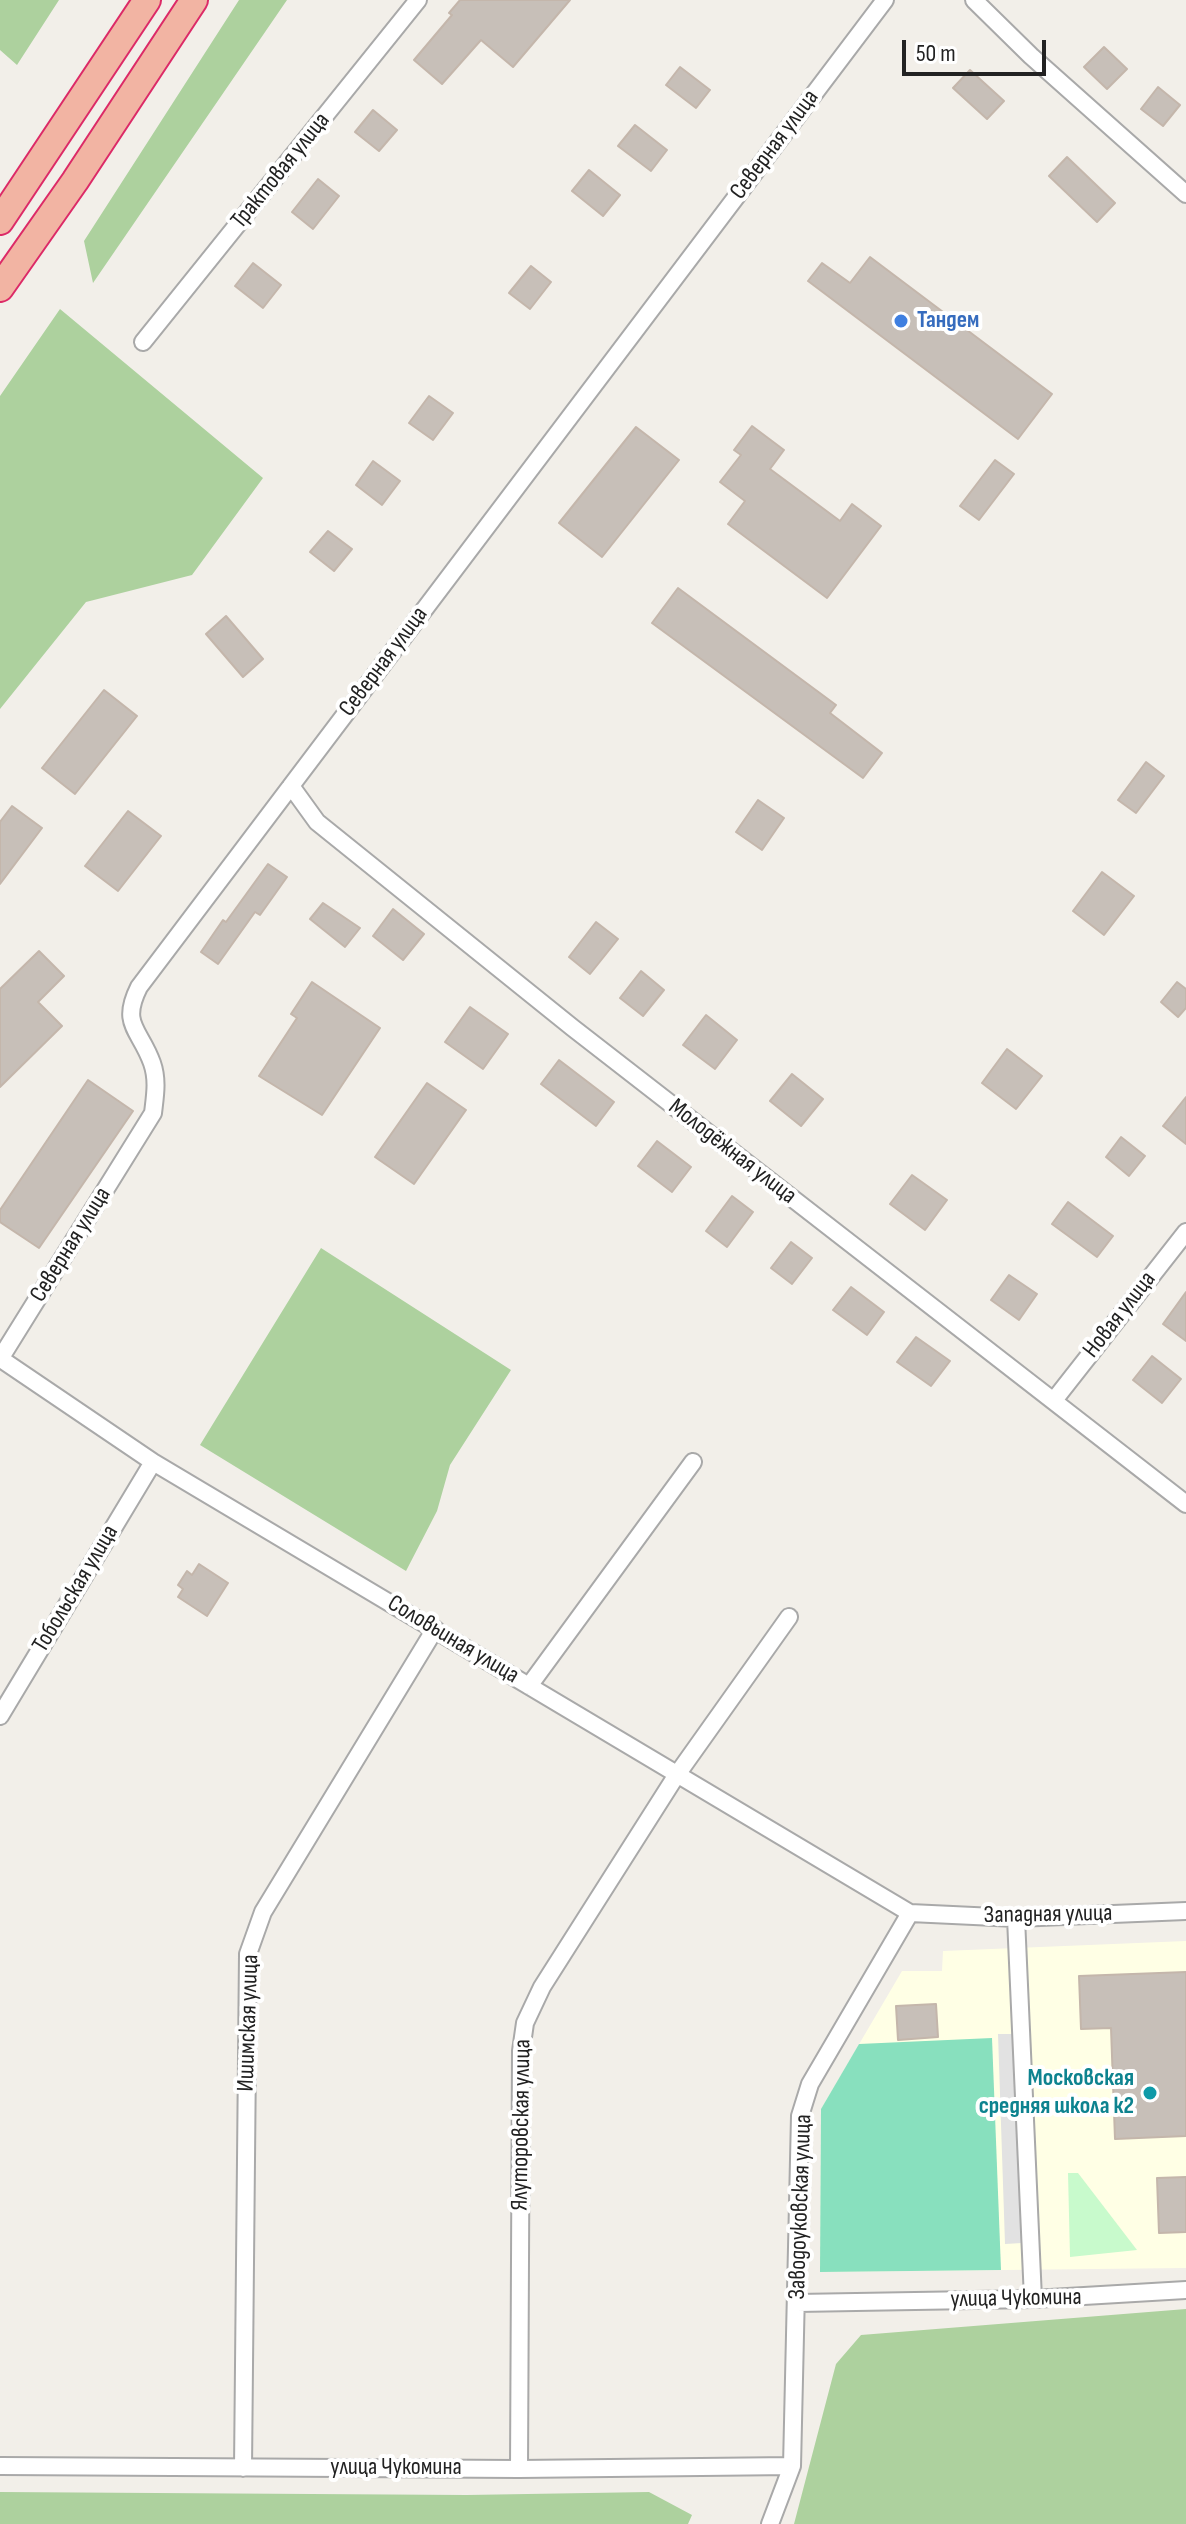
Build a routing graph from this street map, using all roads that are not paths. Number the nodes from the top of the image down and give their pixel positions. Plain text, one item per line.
1 (147, 0) edge
2 (194, 0) edge
3 (418, 0) edge
4 (885, 0) edge
5 (974, 0) edge
6 (1186, 194) edge
7 (0, 221) edge
8 (0, 288) edge
9 (143, 342) dead end
10 (291, 786) junction
11 (1186, 1232) edge
12 (0, 1359) edge
13 (1055, 1399) junction
14 (153, 1462) junction
15 (693, 1462) dead end
16 (1186, 1504) edge
17 (789, 1617) dead end
18 (435, 1629) junction
19 (529, 1686) junction
20 (0, 1716) edge
21 (676, 1776) junction
22 (1186, 1911) edge
23 (910, 1913) junction
24 (1016, 1918) junction
25 (1186, 2290) edge
26 (1033, 2299) junction
27 (797, 2303) junction
28 (0, 2466) edge
29 (792, 2466) junction
30 (243, 2468) junction
31 (519, 2469) junction
32 (770, 2524) edge

1 - 7 highway
2 - 8 highway
3 - 9 street, Трактовая улица
4 - 10 street, Северная улица
5 - 6 street
10 - 12 street, Северная улица
10 - 13 street, Молодёжная улица
11 - 13 street, Новая улица
12 - 14 street, Соловьиная улица
13 - 16 street, Молодёжная улица
14 - 18 street, Соловьиная улица
14 - 20 street, Тобольская улица
15 - 19 street
17 - 21 street, Ялуторовская улица
18 - 19 street, Соловьиная улица
18 - 30 street, Ишимская улица
19 - 21 street, Соловьиная улица
21 - 23 street, Соловьиная улица
21 - 31 street, Ялуторовская улица
22 - 24 street, Западная улица
23 - 24 street, Западная улица
23 - 27 street, Заводоуковская улица
24 - 26 street
25 - 26 street, улица Чукомина
26 - 27 street, улица Чукомина
27 - 29 street, Заводоуковская улица
28 - 30 street, улица Чукомина
29 - 31 street, улица Чукомина
29 - 32 street, Заводоуковская улица
30 - 31 street, улица Чукомина

